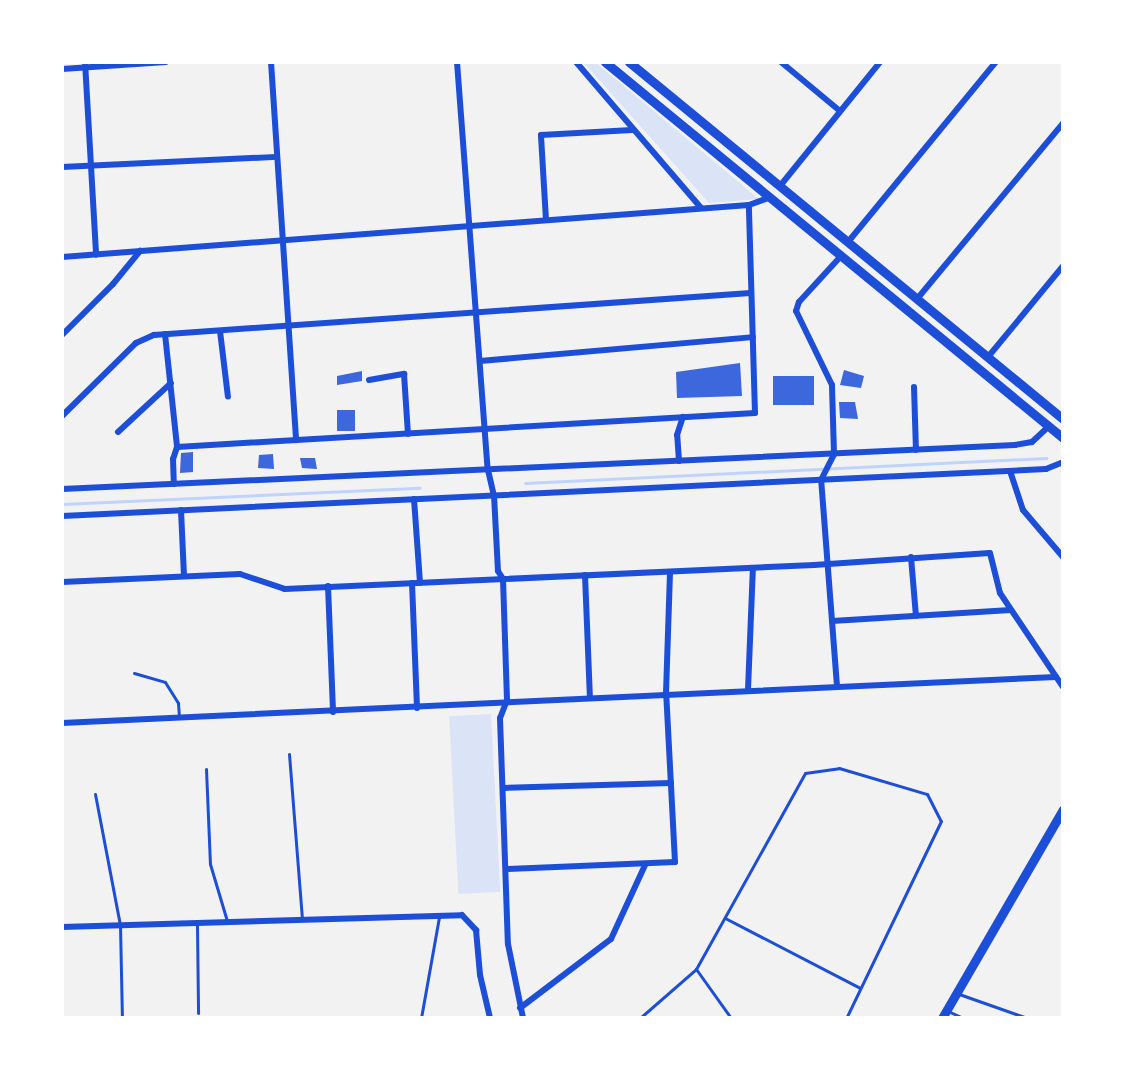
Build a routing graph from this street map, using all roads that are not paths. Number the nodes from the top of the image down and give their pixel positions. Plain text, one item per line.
1 (166, 62) edge
2 (271, 62) edge
3 (457, 62) edge
4 (576, 62) edge
5 (605, 62) edge
6 (629, 62) edge
7 (781, 62) edge
8 (880, 62) edge
9 (996, 62) edge
10 (85, 65) edge
11 (62, 69) edge
12 (840, 111) junction
13 (1063, 123) edge
14 (632, 130) junction
15 (277, 157) junction
16 (91, 166) junction
17 (62, 167) edge
18 (780, 186) junction
19 (768, 198) junction
20 (749, 205) junction
21 (702, 208) junction
22 (546, 220) junction
23 (469, 226) junction
24 (283, 240) junction
25 (848, 242) junction
26 (140, 251) junction
27 (96, 255) junction
28 (841, 256) junction
29 (62, 257) edge
30 (1063, 266) edge
31 (751, 293) junction
32 (917, 299) junction
33 (476, 312) junction
34 (289, 326) junction
35 (220, 331) junction
36 (165, 334) junction
37 (62, 335) edge
38 (753, 337) junction
39 (988, 357) junction
40 (480, 361) junction
41 (369, 380) dead end
42 (171, 383) junction
43 (914, 387) dead end
44 (228, 397) dead end
45 (1061, 414) edge
46 (62, 416) edge
47 (683, 417) junction
48 (1049, 426) junction
49 (485, 430) junction
50 (118, 432) dead end
51 (408, 434) junction
52 (1063, 438) edge
53 (296, 440) junction
54 (177, 447) junction
55 (916, 450) junction
56 (834, 454) junction
57 (679, 461) junction
58 (1063, 462) edge
59 (488, 470) junction
60 (1010, 471) junction
61 (821, 480) junction
62 (174, 484) junction
63 (62, 489) edge
64 (494, 495) junction
65 (414, 499) junction
66 (181, 510) junction
67 (62, 516) edge
68 (911, 557) junction
69 (1063, 557) edge
70 (828, 562) junction
71 (753, 568) junction
72 (670, 572) junction
73 (585, 575) junction
74 (184, 576) junction
75 (503, 579) junction
76 (62, 582) edge
77 (416, 583) junction
78 (328, 586) junction
79 (1011, 610) junction
80 (916, 616) junction
81 (832, 621) junction
82 (134, 673) dead end
83 (1056, 677) junction
84 (837, 686) junction
85 (1063, 687) edge
86 (748, 690) junction
87 (666, 693) junction
88 (590, 697) junction
89 (507, 700) junction
90 (417, 708) junction
91 (333, 712) junction
92 (179, 718) junction
93 (62, 723) edge
94 (289, 754) dead end
95 (206, 769) dead end
96 (671, 783) junction
97 (503, 788) junction
98 (95, 794) dead end
99 (1063, 809) edge
100 (645, 865) junction
101 (506, 869) junction
102 (439, 913) junction
103 (724, 917) junction
104 (302, 918) junction
105 (227, 921) junction
106 (197, 922) junction
107 (120, 925) junction
108 (62, 927) edge
109 (696, 969) junction
110 (860, 988) junction
111 (956, 993) junction
112 (520, 1008) junction
113 (198, 1013) dead end
114 (944, 1014) edge
115 (122, 1018) edge
116 (421, 1018) edge
117 (490, 1018) edge
118 (523, 1018) edge
119 (640, 1018) edge
120 (731, 1018) edge
121 (846, 1018) edge
122 (963, 1018) edge
123 (1027, 1018) edge

1 - 10 street
2 - 15 street
3 - 23 street
4 - 14 street
5 - 19 main road
6 - 18 main road
7 - 12 street
8 - 12 street
9 - 25 street
10 - 11 street
10 - 16 street
12 - 18 street
13 - 32 street
14 - 21 street
14 - 22 street
15 - 16 street
15 - 24 street
16 - 17 street
16 - 27 street
18 - 19 main road
18 - 25 main road
19 - 20 street
19 - 28 main road
20 - 21 street
20 - 31 street
21 - 22 street
22 - 23 street
23 - 24 street
23 - 33 street
24 - 26 street
24 - 34 street
25 - 32 main road
26 - 27 street
26 - 37 street
27 - 29 street
28 - 48 main road
28 - 56 street
30 - 39 street
31 - 33 street
31 - 38 street
32 - 39 main road
33 - 34 street
33 - 40 street
34 - 35 street
34 - 53 street
35 - 36 street
35 - 44 street
36 - 42 street
36 - 46 street
38 - 40 street
38 - 47 street
39 - 45 main road
40 - 49 street
41 - 51 street
42 - 50 street
42 - 54 street
43 - 55 street
45 - 48 main road
47 - 49 street
47 - 57 street
48 - 52 main road
48 - 55 street
49 - 51 street
49 - 59 street
51 - 53 street
53 - 54 street
54 - 62 street
55 - 56 street
56 - 57 street
56 - 61 street
57 - 59 street
58 - 60 street
59 - 62 street
59 - 64 street
60 - 61 street
60 - 69 street
61 - 64 street
61 - 70 street
62 - 63 street
64 - 65 street
64 - 75 street
65 - 66 street
65 - 77 street
66 - 67 street
66 - 74 street
68 - 70 street
68 - 79 street
68 - 80 street
70 - 71 street
70 - 81 street
71 - 72 street
71 - 86 street
72 - 73 street
72 - 87 street
73 - 75 street
73 - 88 street
74 - 76 street
74 - 78 street
75 - 77 street
75 - 89 street
77 - 78 street
77 - 90 street
78 - 91 street
79 - 80 street
79 - 83 street
80 - 81 street
81 - 84 street
82 - 92 lane
83 - 84 street
83 - 85 street
84 - 86 street
86 - 87 street
87 - 88 street
87 - 96 street
88 - 89 street
89 - 90 street
89 - 97 street
90 - 91 street
91 - 92 street
92 - 93 street
94 - 104 lane
95 - 105 lane
96 - 97 street
96 - 100 street
97 - 101 street
98 - 107 lane
99 - 111 main road
100 - 101 street
100 - 112 street
101 - 112 street
102 - 104 street
102 - 116 lane
102 - 117 street
103 - 109 lane
103 - 110 lane
103 - 110 lane
104 - 105 street
105 - 106 street
106 - 107 street
106 - 113 lane
107 - 108 street
107 - 115 lane
109 - 119 lane
109 - 120 lane
110 - 121 lane
111 - 114 main road
111 - 123 lane
112 - 118 street
114 - 122 lane

